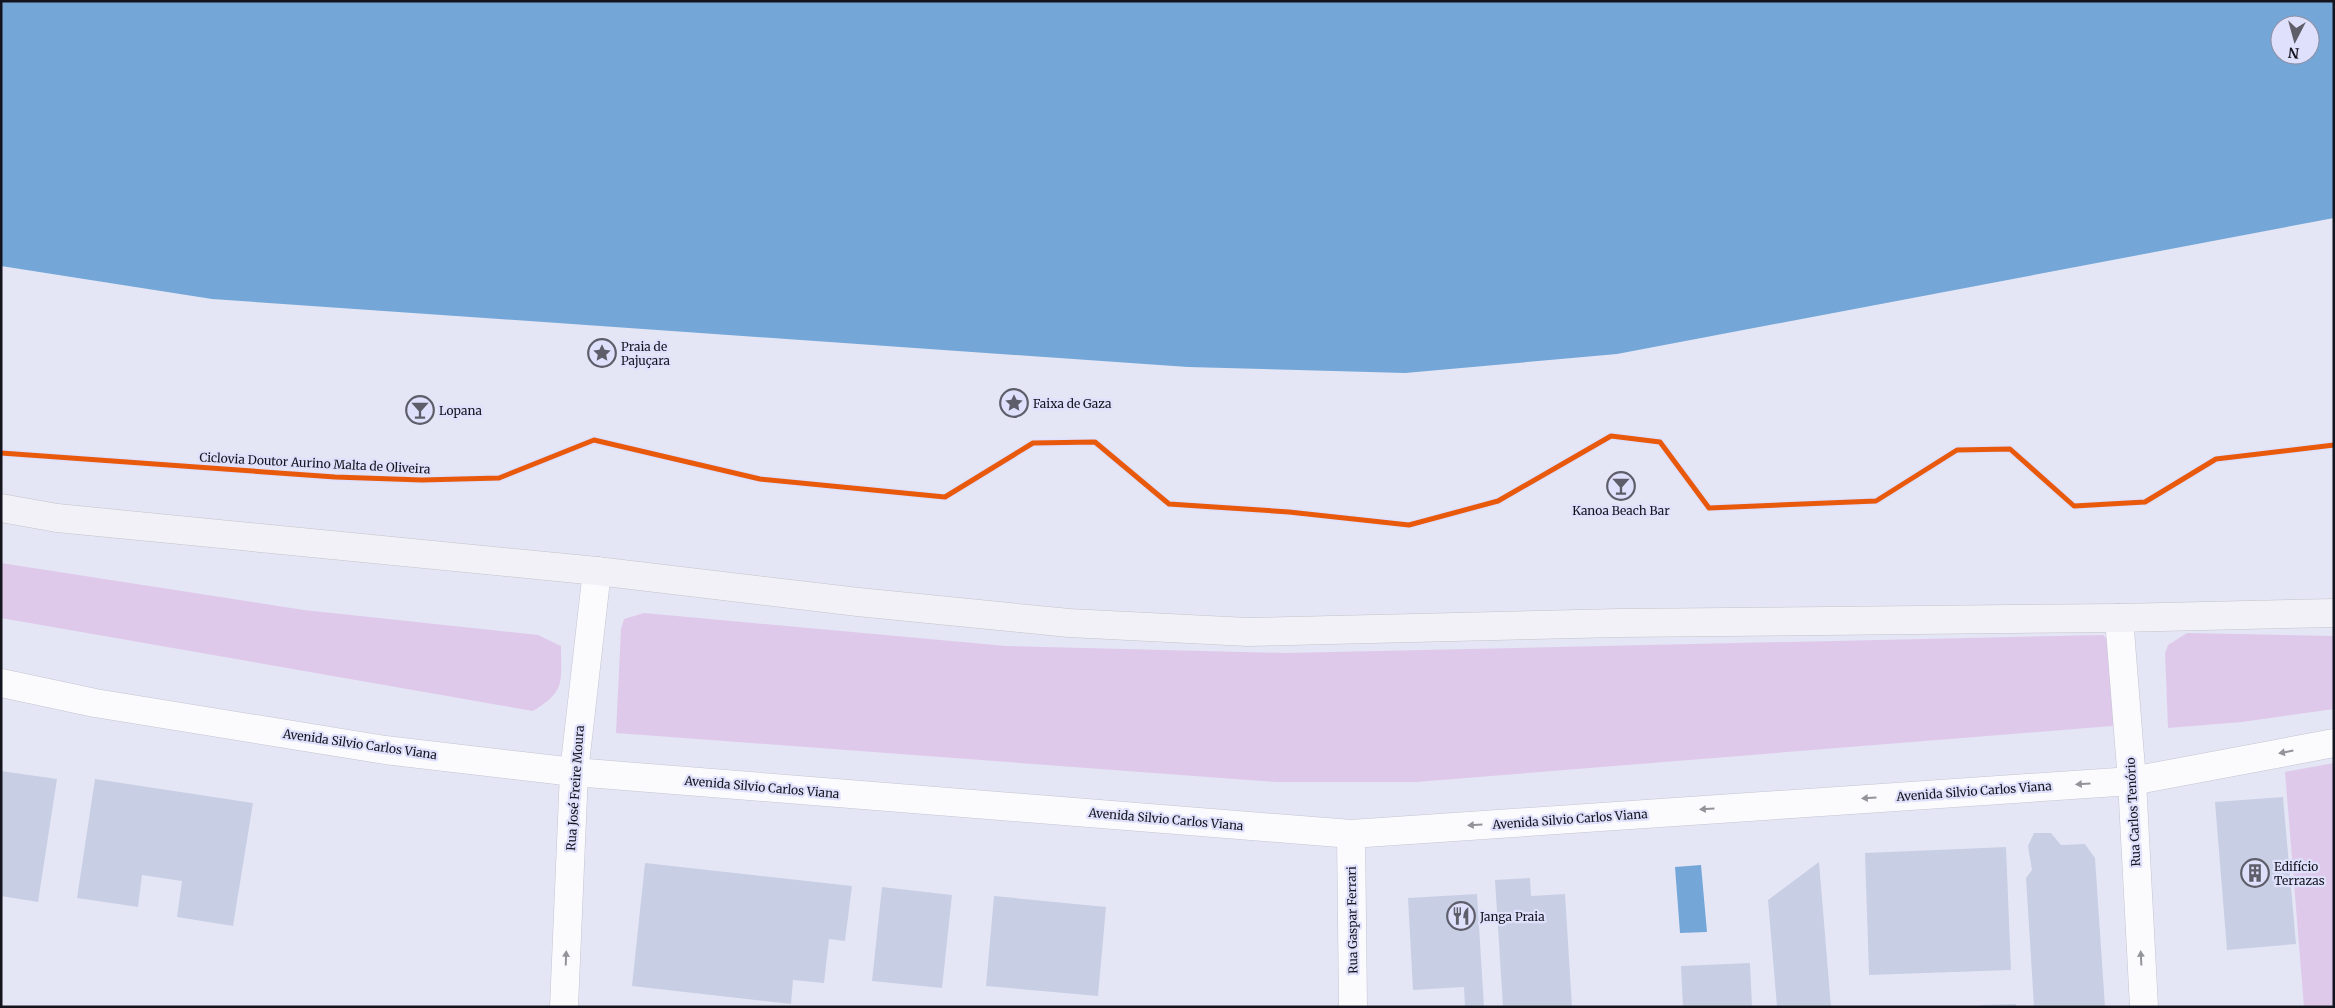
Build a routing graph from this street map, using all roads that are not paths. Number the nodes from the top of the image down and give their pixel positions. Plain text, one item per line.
1 (1, 508) edge
2 (597, 571) junction
3 (2334, 612) edge
4 (2119, 618) junction
5 (1, 683) edge
6 (2334, 743) edge
7 (574, 772) junction
8 (2132, 781) junction
9 (1351, 834) junction
10 (564, 1007) edge
11 (1353, 1007) edge
12 (2144, 1007) edge

1 - 2 main road
2 - 4 main road
2 - 7 street, Rua José Freire Moura
3 - 4 main road
4 - 8 street, Rua Carlos Tenório
5 - 7 street, Avenida Silvio Carlos Viana
6 -> 8 street, Avenida Silvio Carlos Viana
7 - 9 street, Avenida Silvio Carlos Viana
10 -> 7 street, Rua José Freire Moura
8 -> 9 street, Avenida Silvio Carlos Viana
12 -> 8 street, Rua Carlos Tenório
9 - 11 street, Rua Gaspar Ferrari

